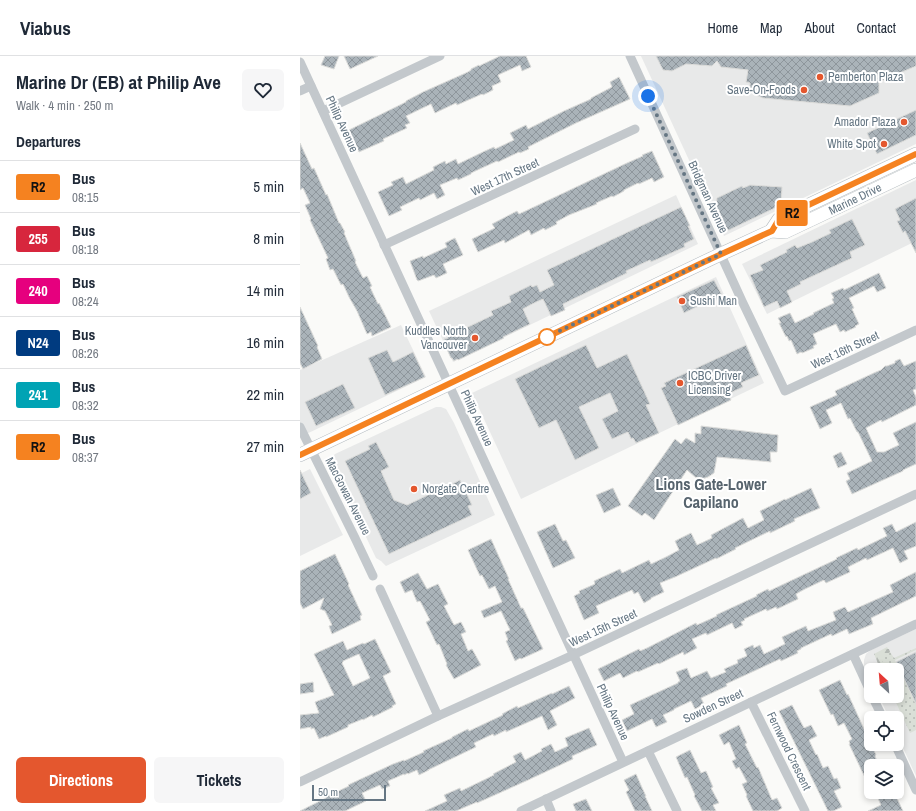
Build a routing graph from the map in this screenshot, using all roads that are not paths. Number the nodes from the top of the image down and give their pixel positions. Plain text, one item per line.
1 (440, 56) edge
2 (630, 56) edge
3 (300, 62) edge
4 (311, 86) junction
5 (300, 91) edge
6 (323, 111) junction
7 (635, 129) dead end
8 (916, 154) edge
9 (916, 170) edge
10 (772, 231) junction
11 (384, 245) junction
12 (721, 254) junction
13 (916, 330) edge
14 (448, 384) junction
15 (785, 391) joint
16 (300, 427) edge
17 (306, 452) edge
18 (916, 494) edge
19 (373, 576) dead end
20 (380, 589) dead end
21 (916, 624) edge
22 (853, 654) junction
23 (573, 655) junction
24 (864, 678) edge
25 (751, 702) junction
26 (438, 716) junction
27 (648, 751) junction
28 (898, 751) edge
29 (623, 762) junction
30 (300, 782) edge
31 (916, 790) edge
32 (546, 799) junction
33 (521, 811) edge
34 (552, 811) edge
35 (677, 811) edge
36 (805, 811) edge

1 - 6 street
2 - 12 street, Bridgman Avenue
3 - 4 street, Philip Avenue
4 - 5 street
4 - 6 street, Philip Avenue
6 - 11 street, Philip Avenue
7 - 11 street, West 17th Street
8 - 10 main road, Marine Drive
9 - 10 main road, Marine Drive
10 - 12 main road, Marine Drive
11 - 14 street, Philip Avenue
12 - 14 main road, Marine Drive
12 - 15 street, Bridgman Avenue
13 - 15 street, West 16th Street
14 - 17 main road, Marine Drive
14 - 23 street, Philip Avenue
16 - 17 street, MacGowan Avenue
17 - 19 street, MacGowan Avenue
18 - 23 street, West 15th Street
20 - 26 street
21 - 22 street, Sowden Street
22 - 24 street
22 - 25 street, Sowden Street
23 - 26 street, West 15th Street
23 - 29 street, Philip Avenue
25 - 27 street, Sowden Street
25 - 36 street, Fernwood Crescent
26 - 30 street, West 15th Street
27 - 29 street, Sowden Street
27 - 35 street
28 - 31 street
29 - 32 street, Sowden Street
32 - 33 street, Sowden Street
32 - 34 street

